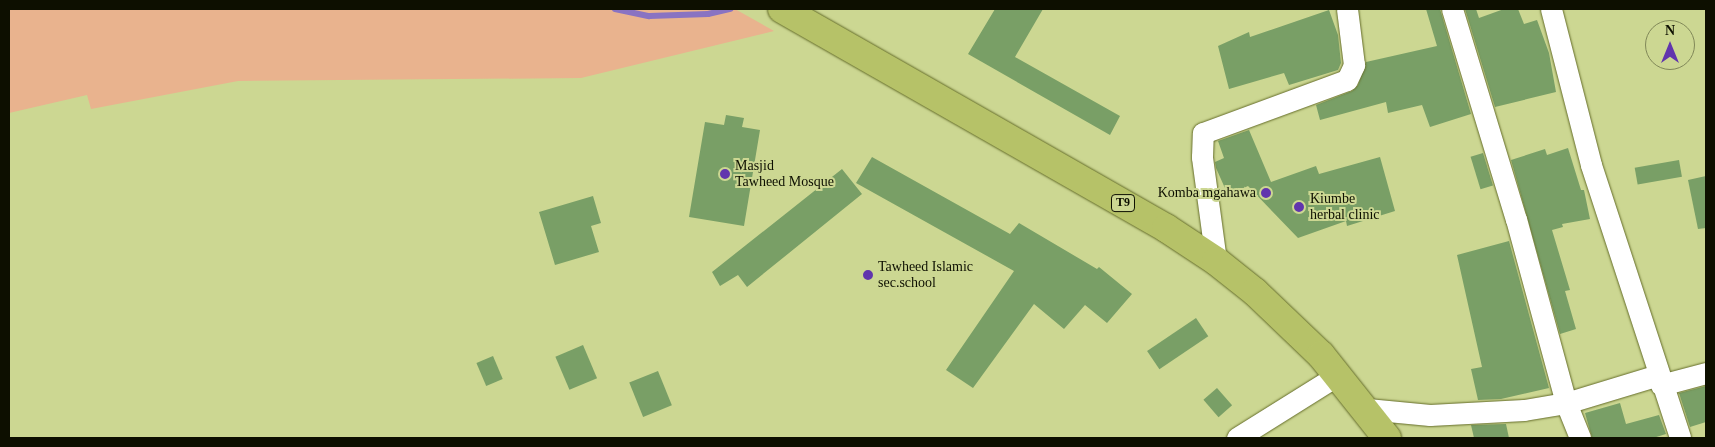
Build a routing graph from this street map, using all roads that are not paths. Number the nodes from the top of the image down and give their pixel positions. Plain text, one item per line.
1 (782, 9) edge
2 (1347, 9) edge
3 (1452, 9) edge
4 (1551, 9) edge
5 (1216, 261) junction
6 (1706, 373) edge
7 (1338, 375) junction
8 (1660, 380) junction
9 (1566, 402) junction
10 (1367, 409) junction
11 (1237, 438) edge
12 (1387, 438) edge
13 (1580, 438) edge
14 (1680, 438) edge

1 - 5 highway, T9
2 - 5 street
3 - 9 street
4 - 8 street
5 - 7 highway, T9
6 - 8 street
7 - 10 highway, T9
7 - 11 street
8 - 9 street
8 - 14 street
9 - 10 street
9 - 13 street
10 - 12 highway, T9

